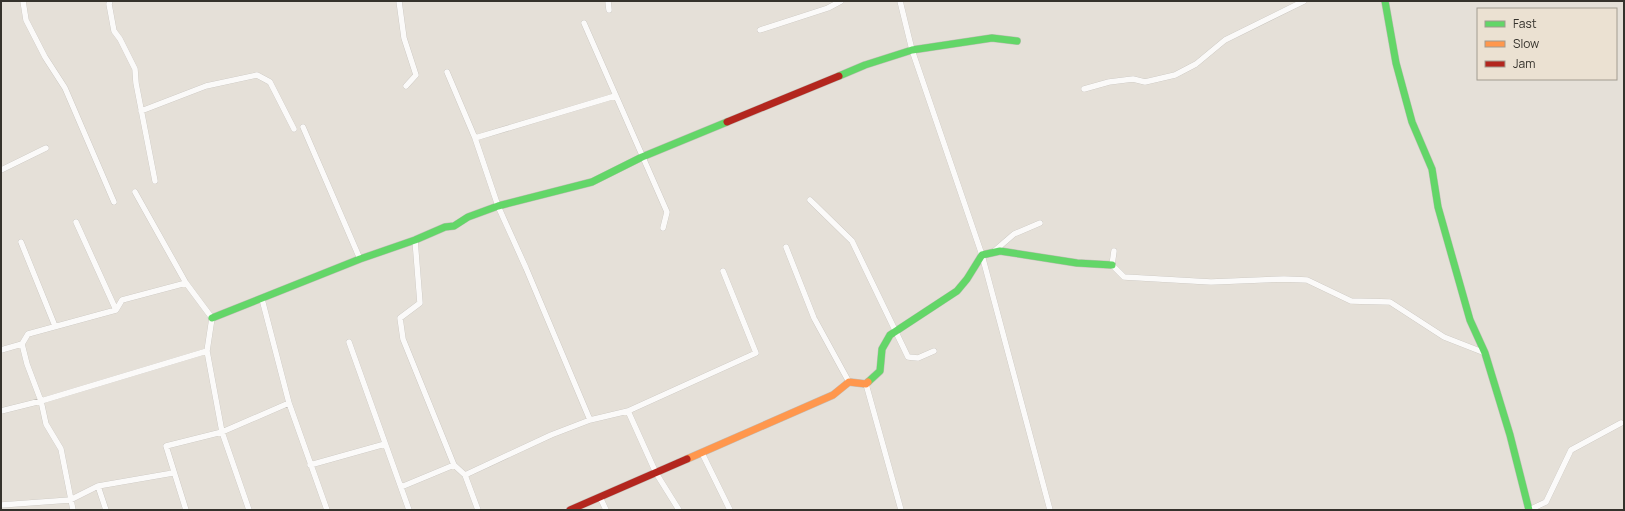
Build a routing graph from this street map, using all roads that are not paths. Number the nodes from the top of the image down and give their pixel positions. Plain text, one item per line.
1 (23, 1) edge
2 (110, 1) edge
3 (399, 1) edge
4 (608, 1) edge
5 (841, 1) edge
6 (900, 1) edge
7 (1304, 1) edge
8 (1385, 1) edge
9 (608, 10) dead end
10 (584, 23) dead end
11 (760, 30) dead end
12 (1017, 41) dead end
13 (912, 50) junction
14 (447, 72) dead end
15 (406, 86) dead end
16 (1084, 89) dead end
17 (614, 96) junction
18 (141, 111) junction
19 (303, 126) dead end
20 (294, 129) dead end
21 (475, 138) junction
22 (46, 148) dead end
23 (642, 157) junction
24 (1, 170) edge
25 (155, 181) dead end
26 (135, 192) dead end
27 (810, 200) dead end
28 (114, 202) dead end
29 (498, 206) junction
30 (76, 222) dead end
31 (1040, 223) dead end
32 (663, 228) dead end
33 (415, 240) junction
34 (21, 242) dead end
35 (786, 247) dead end
36 (1114, 251) dead end
37 (992, 253) junction
38 (982, 255) junction
39 (360, 259) junction
40 (1112, 265) junction
41 (723, 271) dead end
42 (186, 284) junction
43 (262, 299) junction
44 (116, 310) junction
45 (212, 318) junction
46 (55, 326) junction
47 (896, 328) junction
48 (349, 342) dead end
49 (22, 344) junction
50 (1, 350) edge
51 (207, 351) junction
52 (934, 351) dead end
53 (1485, 353) junction
54 (849, 382) junction
55 (866, 384) junction
56 (41, 401) junction
57 (289, 403) junction
58 (1, 411) edge
59 (628, 411) junction
60 (590, 420) junction
61 (1621, 424) dead end
62 (222, 432) junction
63 (385, 444) junction
64 (702, 453) junction
65 (310, 465) junction
66 (454, 465) junction
67 (173, 473) junction
68 (656, 473) junction
69 (465, 475) junction
70 (98, 486) junction
71 (400, 487) junction
72 (600, 497) junction
73 (70, 500) junction
74 (1, 505) edge
75 (73, 510) edge
76 (106, 510) edge
77 (186, 510) edge
78 (248, 510) edge
79 (327, 510) edge
80 (408, 510) edge
81 (478, 510) edge
82 (570, 510) edge
83 (606, 510) edge
84 (679, 510) edge
85 (730, 510) edge
86 (901, 510) edge
87 (1050, 510) edge
88 (1529, 510) edge

1 - 28 street
2 - 18 street
3 - 15 street
4 - 9 street
5 - 11 street
6 - 13 street
7 - 16 street
8 - 53 street
10 - 17 street
12 - 13 street
13 - 23 street
13 - 38 street
14 - 21 street
17 - 21 street
17 - 23 street
18 - 20 street
18 - 25 street
19 - 39 street
21 - 29 street
22 - 24 street
23 - 29 street
23 - 32 street
26 - 42 street
27 - 47 street
29 - 33 street
29 - 60 street
30 - 44 street
31 - 37 street
33 - 39 street
33 - 66 street
34 - 46 street
35 - 54 street
36 - 40 street
37 - 38 street
37 - 40 street
38 - 47 street
38 - 87 street
39 - 43 street
40 - 53 street
41 - 59 street
42 - 44 street
42 - 45 street
43 - 45 street
43 - 57 street
44 - 46 street
45 - 51 street
46 - 49 street
47 - 52 street
47 - 55 street
48 - 63 street
49 - 50 street
49 - 56 street
51 - 56 street
51 - 62 street
53 - 88 street
54 - 55 street
54 - 64 street
55 - 86 street
56 - 58 street
56 - 73 street
57 - 62 street
57 - 65 street
59 - 60 street
59 - 68 street
60 - 69 street
61 - 88 street
62 - 67 street
62 - 78 street
63 - 65 street
63 - 71 street
64 - 68 street
64 - 85 street
65 - 79 street
66 - 69 street
66 - 71 street
67 - 70 street
67 - 77 street
68 - 72 street
68 - 84 street
69 - 81 street
70 - 73 street
70 - 76 street
71 - 80 street
72 - 82 street
72 - 83 street
73 - 74 street
73 - 75 street

